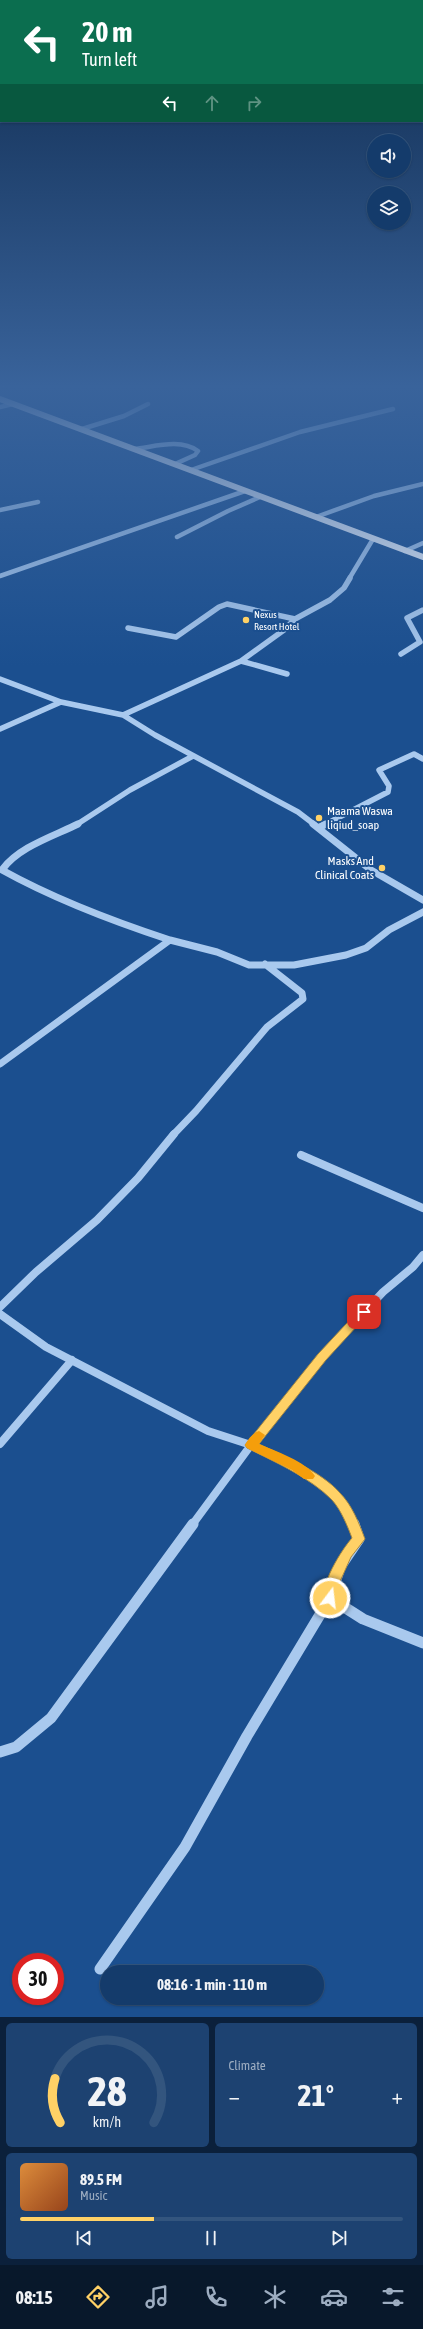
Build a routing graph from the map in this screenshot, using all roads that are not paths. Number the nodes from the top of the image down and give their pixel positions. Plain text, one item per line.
1 (209, 477) edge
2 (423, 484) edge
3 (245, 491) junction
4 (260, 497) junction
5 (38, 502) dead end
6 (0, 510) edge
7 (316, 517) junction
8 (177, 537) dead end
9 (373, 539) junction
10 (423, 543) edge
11 (405, 551) junction
12 (423, 557) edge
13 (0, 576) edge
14 (423, 610) edge
15 (295, 619) junction
16 (128, 628) dead end
17 (401, 654) dead end
18 (241, 661) junction
19 (287, 674) dead end
20 (0, 679) edge
21 (61, 702) junction
22 (123, 716) junction
23 (0, 728) edge
24 (193, 756) junction
25 (423, 759) edge
26 (320, 827) junction
27 (1, 870) edge
28 (423, 900) edge
29 (423, 912) edge
30 (170, 940) junction
31 (265, 964) junction
32 (0, 1064) edge
33 (301, 1155) dead end
34 (423, 1208) edge
35 (423, 1255) edge
36 (0, 1307) edge
37 (0, 1314) edge
38 (72, 1360) junction
39 (0, 1444) edge
40 (251, 1445) junction
41 (330, 1598) junction
42 (423, 1643) edge
43 (0, 1752) edge
44 (103, 1965) edge

1 - 3 main road
2 - 7 street
3 - 4 main road
3 - 13 street
4 - 7 main road
4 - 8 street
5 - 6 street
7 - 9 main road
9 - 11 main road
9 - 15 street
10 - 11 street
11 - 12 main road
14 - 17 street
15 - 16 street
15 - 18 street
18 - 19 street
18 - 22 street
20 - 21 street
21 - 22 street
21 - 23 street
22 - 24 street
24 - 26 street
24 - 27 street
25 - 26 street
26 - 28 street
27 - 30 street
29 - 31 street
30 - 31 street
30 - 32 street
31 - 36 street
33 - 34 street
35 - 40 street
37 - 38 street
38 - 39 street
38 - 40 street
40 - 41 street
40 - 43 street
41 - 42 street
41 - 44 street

